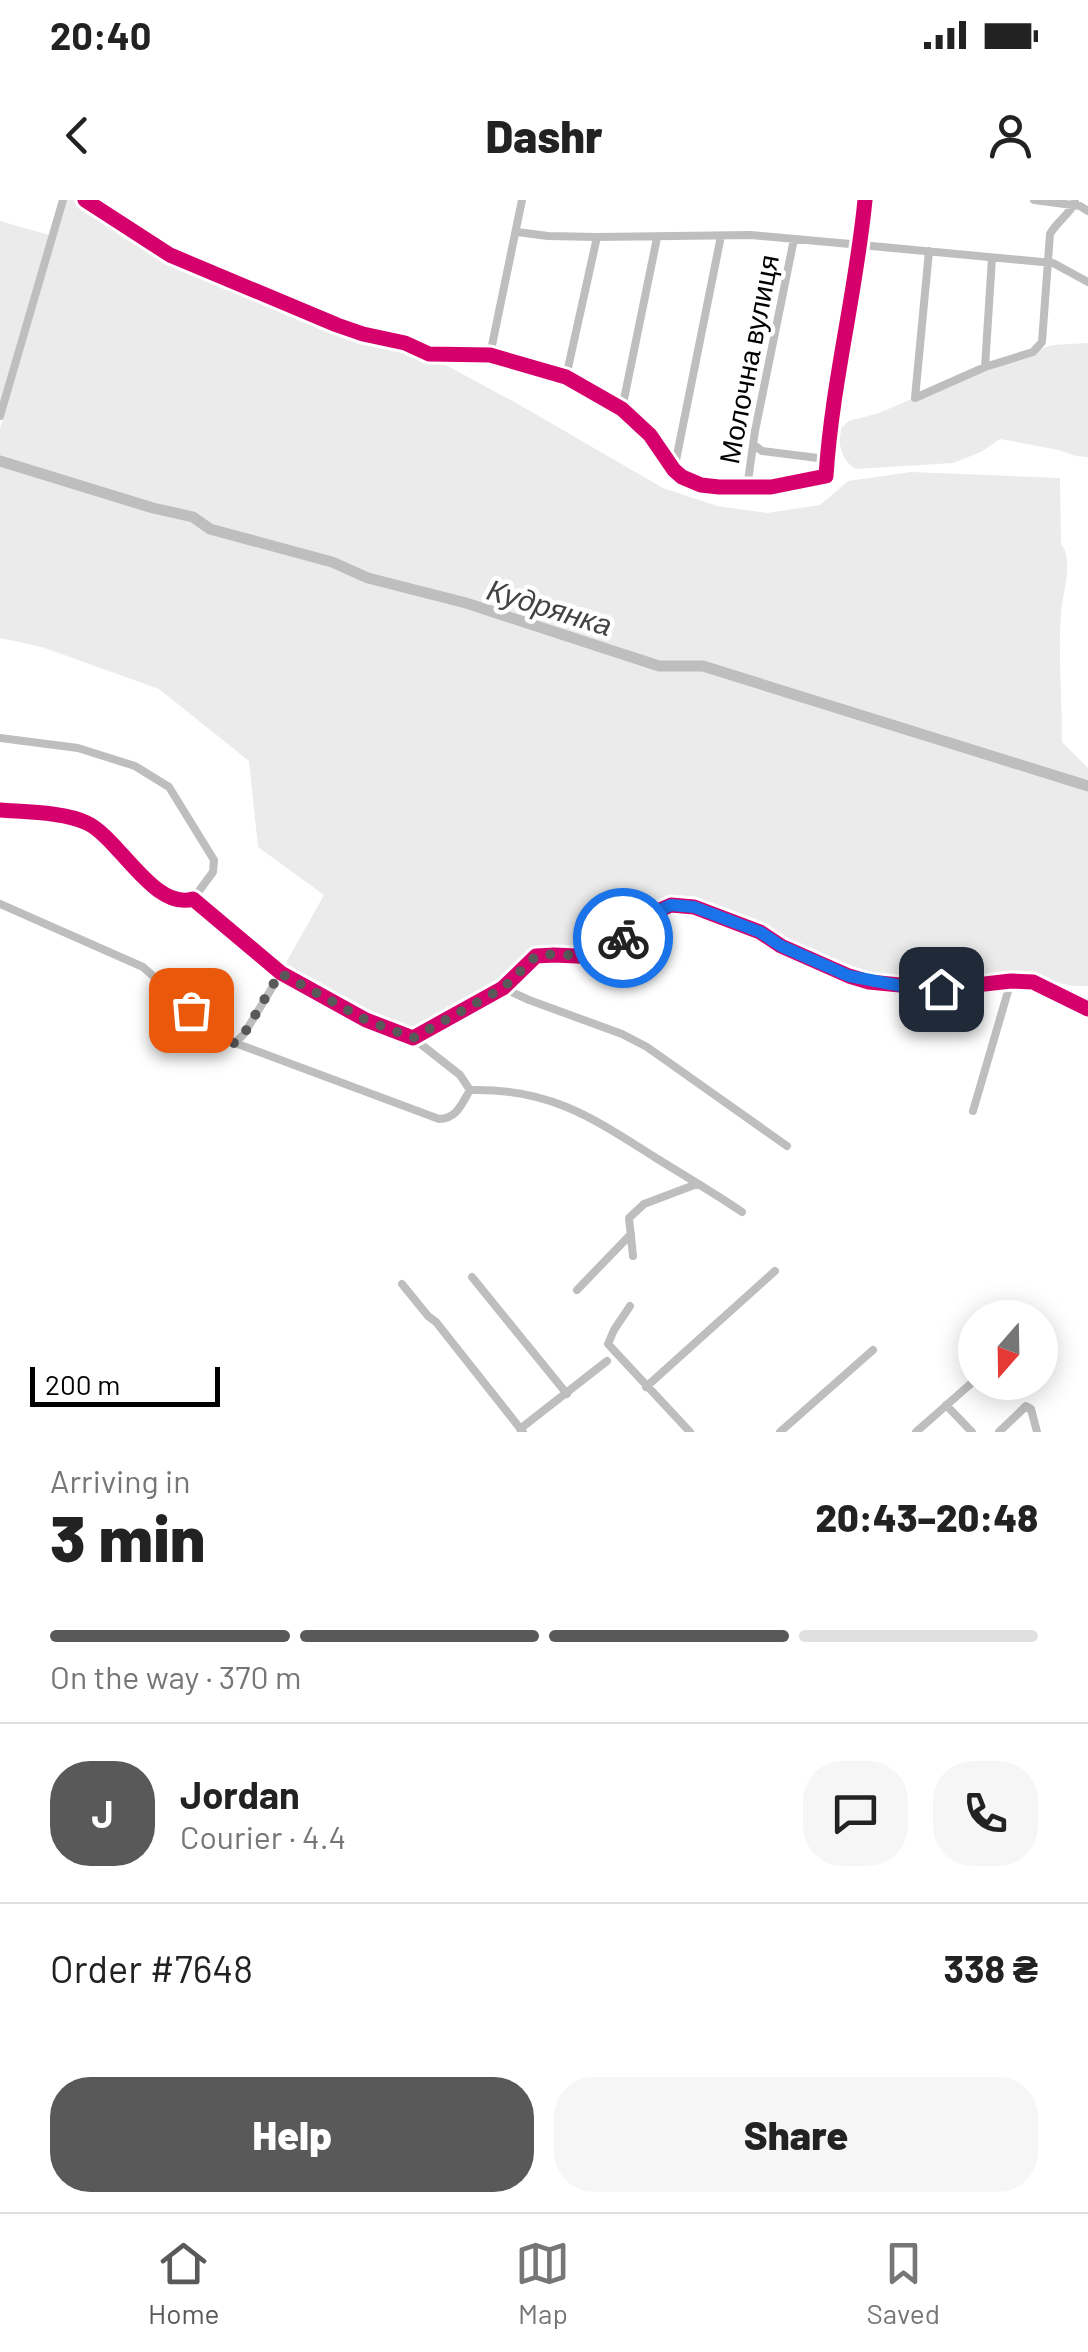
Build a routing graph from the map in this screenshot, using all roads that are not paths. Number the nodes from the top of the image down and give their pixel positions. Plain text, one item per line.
1 (64, 200) edge
2 (85, 200) edge
3 (522, 200) edge
4 (865, 200) edge
5 (1034, 200) edge
6 (1075, 203) edge
7 (1088, 211) edge
8 (517, 232) junction
9 (721, 236) junction
10 (596, 237) junction
11 (657, 238) junction
12 (794, 239) junction
13 (860, 244) junction
14 (929, 250) junction
15 (992, 258) junction
16 (1047, 264) junction
17 (1088, 282) edge
18 (490, 355) junction
19 (985, 367) junction
20 (566, 377) junction
21 (622, 410) junction
22 (0, 416) edge
23 (754, 443) junction
24 (826, 460) junction
25 (674, 470) junction
26 (746, 488) junction
27 (0, 738) edge
28 (0, 810) edge
29 (193, 899) junction
30 (0, 904) edge
31 (280, 973) junction
32 (1012, 981) junction
33 (503, 988) junction
34 (1088, 1009) edge
35 (413, 1038) junction
36 (234, 1043) junction
37 (470, 1090) junction
38 (973, 1110) dead end
39 (787, 1146) dead end
40 (697, 1184) junction
41 (742, 1212) dead end
42 (630, 1234) junction
43 (633, 1256) dead end
44 (776, 1271) dead end
45 (472, 1276) dead end
46 (402, 1284) dead end
47 (576, 1290) dead end
48 (630, 1306) dead end
49 (873, 1350) dead end
50 (607, 1361) dead end
51 (646, 1387) junction
52 (566, 1394) junction
53 (958, 1395) edge
54 (946, 1405) junction
55 (522, 1430) edge
56 (690, 1432) edge
57 (780, 1432) edge
58 (916, 1432) edge
59 (972, 1432) edge
60 (999, 1432) edge
61 (1037, 1432) edge

1 - 22 street
2 - 18 street
3 - 8 street
4 - 13 street
5 - 6 street
6 - 7 street
6 - 16 street
8 - 10 street
8 - 18 street
9 - 11 street
9 - 12 street
9 - 25 street
10 - 11 street
10 - 20 street
11 - 21 street
12 - 13 street
12 - 23 street, Молочна вулиця
13 - 14 street
13 - 24 street
14 - 15 street
14 - 19 street
15 - 16 street
15 - 19 street
16 - 17 street
16 - 19 street
18 - 20 street
20 - 21 street
21 - 25 street
23 - 24 street
23 - 26 street, Молочна вулиця
24 - 26 street
25 - 26 street
27 - 29 street
28 - 29 street
29 - 31 street
30 - 36 street
31 - 35 street
31 - 36 street
32 - 33 street
32 - 34 street
32 - 38 street
33 - 35 street
33 - 39 street
35 - 37 street
36 - 37 street
37 - 40 street
40 - 41 street
40 - 42 street
42 - 43 street
42 - 47 street
44 - 51 street
45 - 52 street
46 - 55 street
48 - 51 street
49 - 57 street
50 - 52 street
51 - 56 street
52 - 55 street
53 - 54 street
54 - 58 street
54 - 59 street
60 - 61 street

